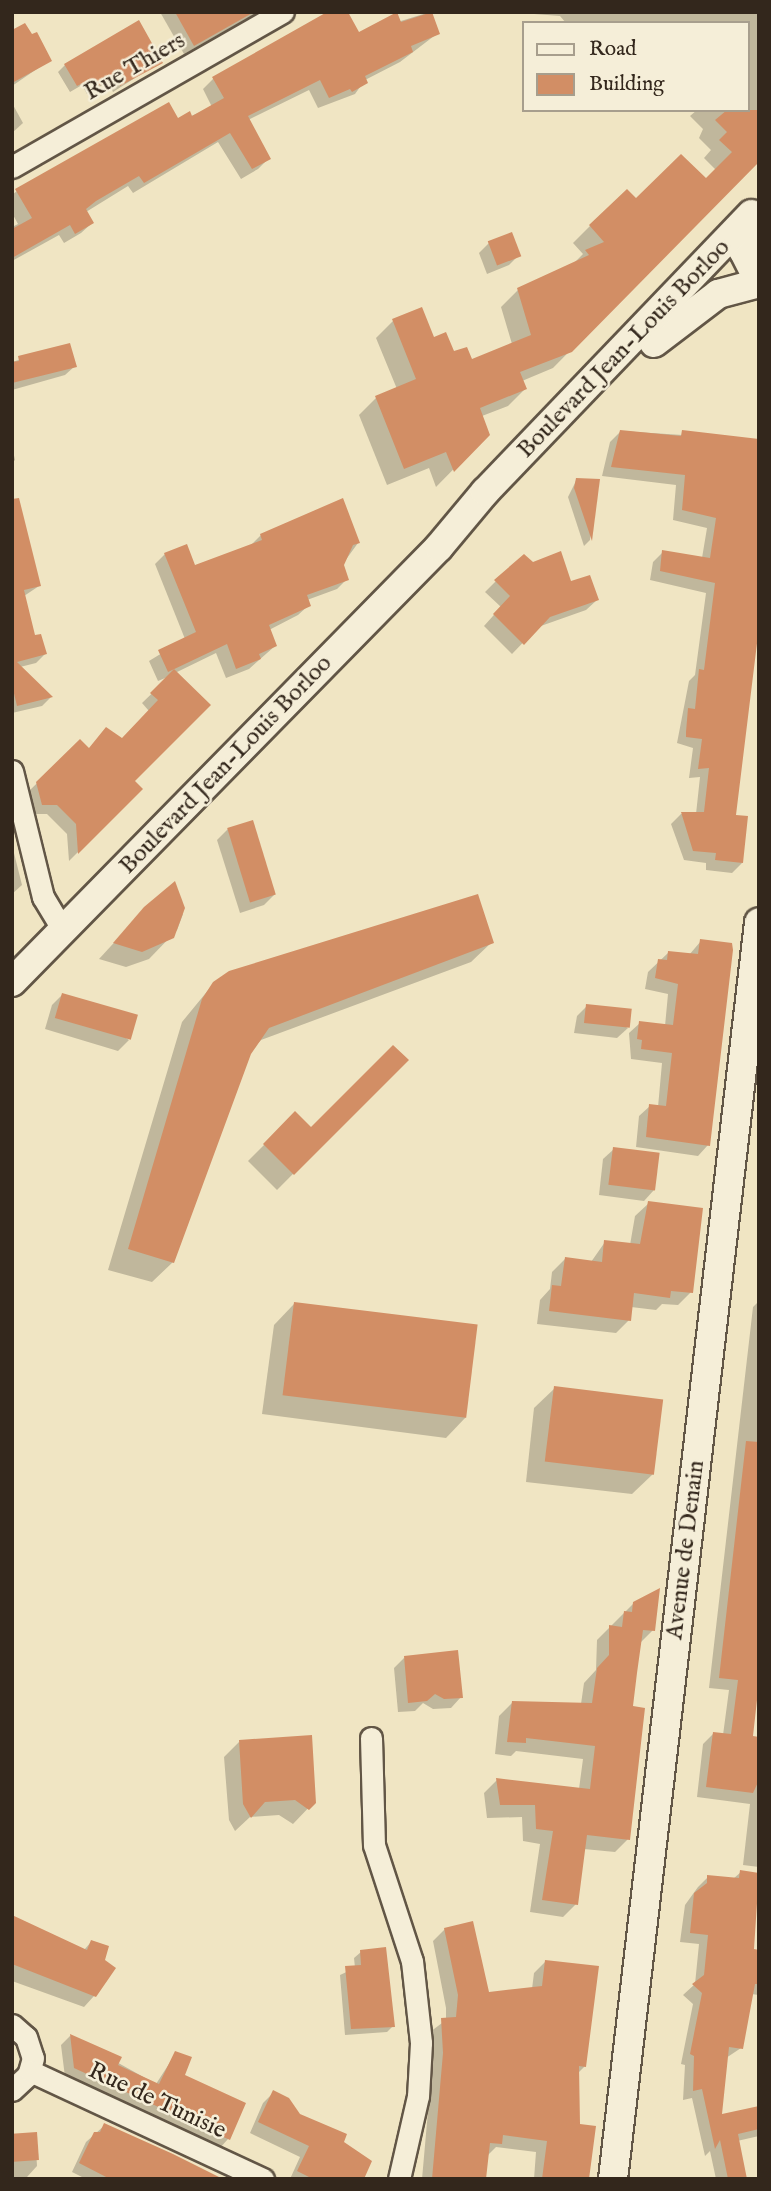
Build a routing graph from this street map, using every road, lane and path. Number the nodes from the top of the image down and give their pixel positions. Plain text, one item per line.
1 (283, 12) edge
2 (12, 167) edge
3 (756, 210) edge
4 (759, 283) edge
5 (439, 547) junction
6 (12, 771) edge
7 (759, 922) edge
8 (63, 930) junction
9 (12, 982) edge
10 (759, 1080) edge
11 (371, 1738) dead end
12 (12, 2025) edge
13 (30, 2071) junction
14 (12, 2090) edge
15 (263, 2179) edge
16 (399, 2179) edge
17 (613, 2179) edge
18 (631, 2179) edge

1 - 2 street, Rue Thiers
3 - 4 main road
3 - 5 main road, Boulevard Jean-Louis Borloo
4 - 5 main road, Boulevard Jean-Louis Borloo
5 - 8 main road, Boulevard Jean-Louis Borloo
6 - 8 street
7 - 17 main road, Avenue de Denain
8 - 9 main road, Boulevard Jean-Louis Borloo
10 - 18 main road, Avenue de Denain
11 - 16 street
12 - 13 street
13 - 14 street
13 - 15 street, Rue de Tunisie

